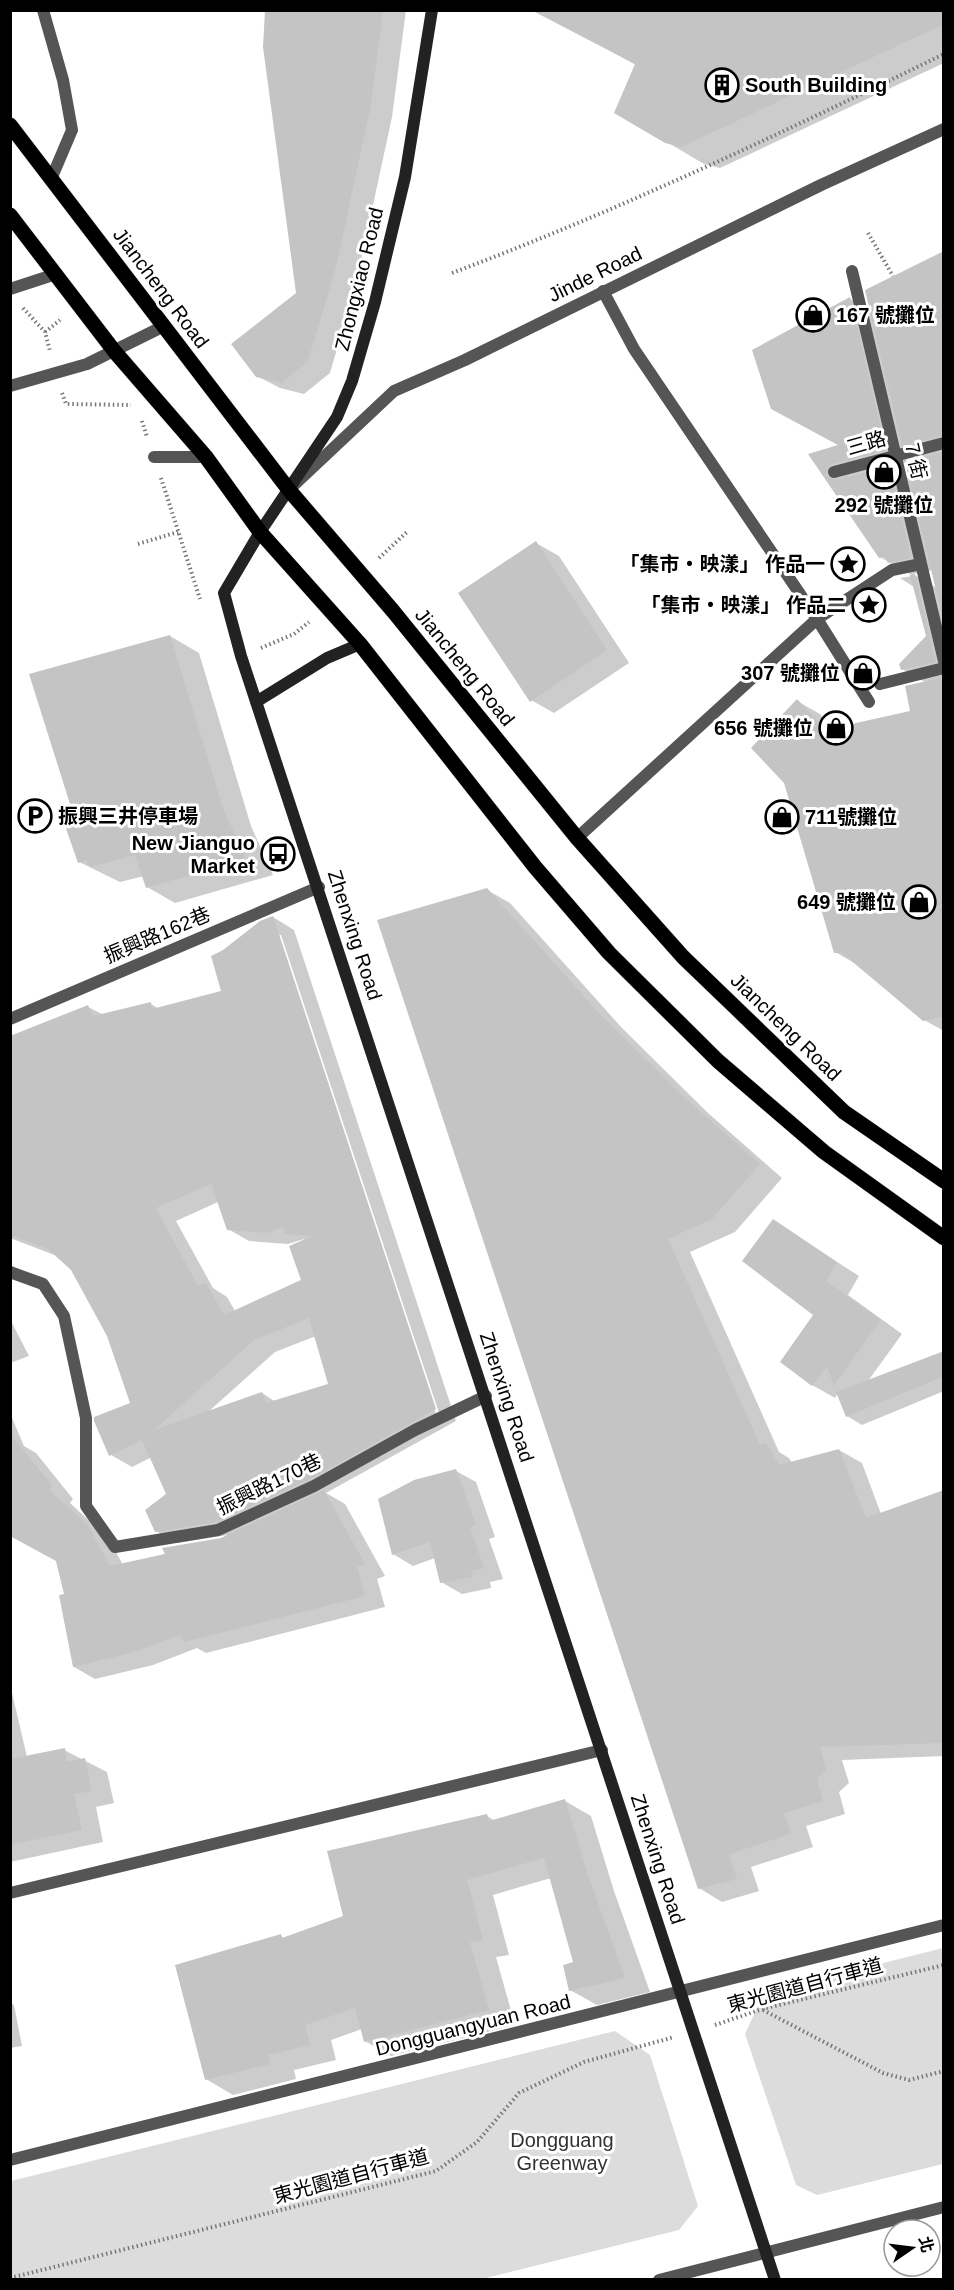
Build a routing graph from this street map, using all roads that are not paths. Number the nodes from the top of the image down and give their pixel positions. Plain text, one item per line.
1 (43, 10) edge
2 (432, 10) edge
3 (10, 125) edge
4 (944, 129) edge
5 (52, 177) junction
6 (10, 215) edge
7 (852, 271) dead end
8 (56, 274) junction
9 (10, 288) edge
10 (603, 291) junction
11 (164, 326) junction
12 (115, 352) junction
13 (10, 386) edge
14 (944, 443) edge
15 (895, 455) junction
16 (154, 457) road end
17 (206, 457) junction
18 (834, 472) dead end
19 (289, 490) junction
20 (260, 532) junction
21 (921, 564) junction
22 (817, 619) junction
23 (360, 644) junction
24 (944, 661) edge
25 (944, 668) edge
26 (880, 684) dead end
27 (256, 702) junction
28 (869, 702) dead end
29 (577, 838) junction
30 (319, 887) junction
31 (10, 1019) edge
32 (944, 1181) edge
33 (944, 1238) edge
34 (10, 1272) edge
35 (486, 1396) junction
36 (602, 1750) junction
37 (10, 1893) edge
38 (944, 1925) edge
39 (682, 1993) junction
40 (10, 2160) edge
41 (944, 2207) edge
42 (766, 2254) junction
43 (658, 2280) edge
44 (775, 2280) edge

1 - 5 street
2 - 19 main road, Zhongxiao Road
3 - 5 main road, Jiancheng Road
4 - 10 street, Jinde Road
5 - 11 main road, Jiancheng Road
6 - 8 main road
7 - 15 street, 7 街
8 - 9 street
8 - 12 main road
10 - 19 street, Jinde Road
10 - 22 street
11 - 12 street
11 - 19 main road, Jiancheng Road
12 - 13 street
12 - 17 main road
14 - 15 street, 三路
15 - 18 street, 三路
15 - 21 street, 7 街
16 - 17 street
17 - 20 main road
19 - 20 main road, Zhongxiao Road
19 - 29 main road, Jiancheng Road
20 - 23 main road
20 - 27 main road, Zhenxing Road
21 - 22 street
21 - 24 street, 7 街
22 - 28 street
22 - 29 street
23 - 27 main road
23 - 33 main road
25 - 26 street
27 - 30 main road, Zhenxing Road
29 - 32 main road, Jiancheng Road
30 - 31 street, 振興路162巷
30 - 35 main road, Zhenxing Road
34 - 35 street, 振興路170巷
35 - 36 main road, Zhenxing Road
36 - 37 street
36 - 39 main road, Zhenxing Road
38 - 39 street, Dongguangyuan Road
39 - 40 street, Dongguangyuan Road
39 - 42 main road, Zhenxing Road
41 - 42 street
42 - 43 street
42 - 44 main road, Zhenxing Road

